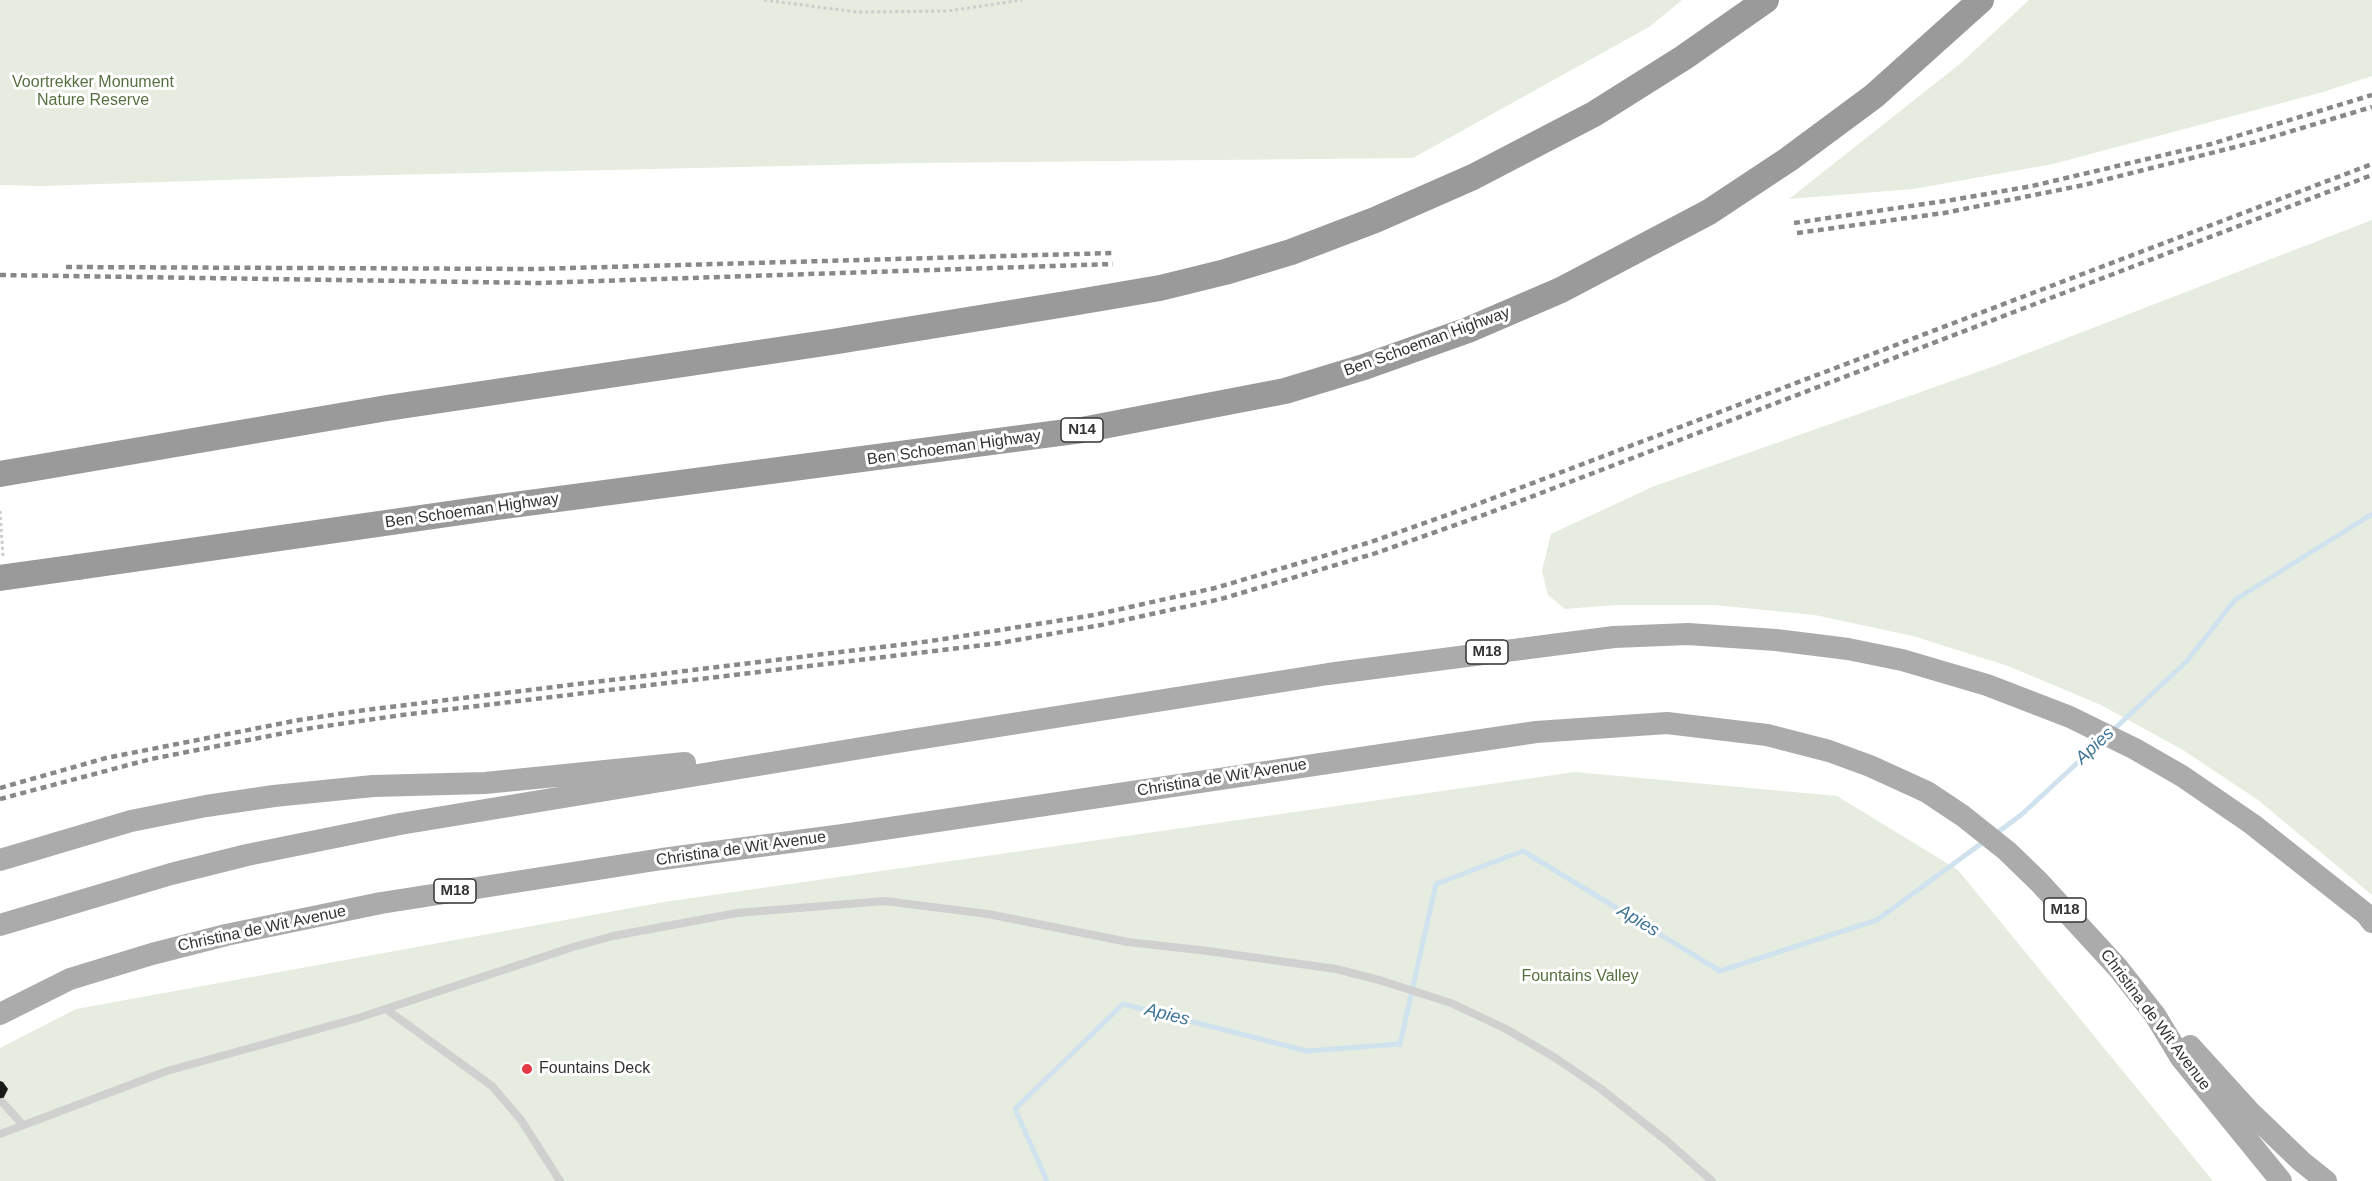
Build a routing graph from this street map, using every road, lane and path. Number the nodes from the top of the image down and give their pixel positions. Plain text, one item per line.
1 (764, 0) edge
2 (1022, 0) edge
3 (1766, 0) edge
4 (1981, 0) edge
5 (0, 474) edge
6 (0, 578) edge
7 (898, 742) junction
8 (0, 860) edge
9 (2370, 919) edge
10 (1, 924) edge
11 (386, 1009) junction
12 (0, 1014) edge
13 (2155, 1015) junction
14 (2, 1102) dead end
15 (23, 1125) junction
16 (0, 1134) edge
17 (560, 1181) edge
18 (1712, 1181) edge
19 (2281, 1181) edge
20 (2326, 1181) edge

1 - 2 path
3 - 5 highway
4 - 6 highway, Ben Schoeman Highway / N14, bridge
7 - 8 main road
7 - 9 main road, M18
7 - 10 main road, M18
11 - 15 lane
11 - 17 lane
11 - 18 lane
12 - 13 main road, Christina de Wit Avenue / M18
13 - 19 main road, Christina de Wit Avenue
13 - 20 main road
14 - 15 lane
15 - 16 lane

